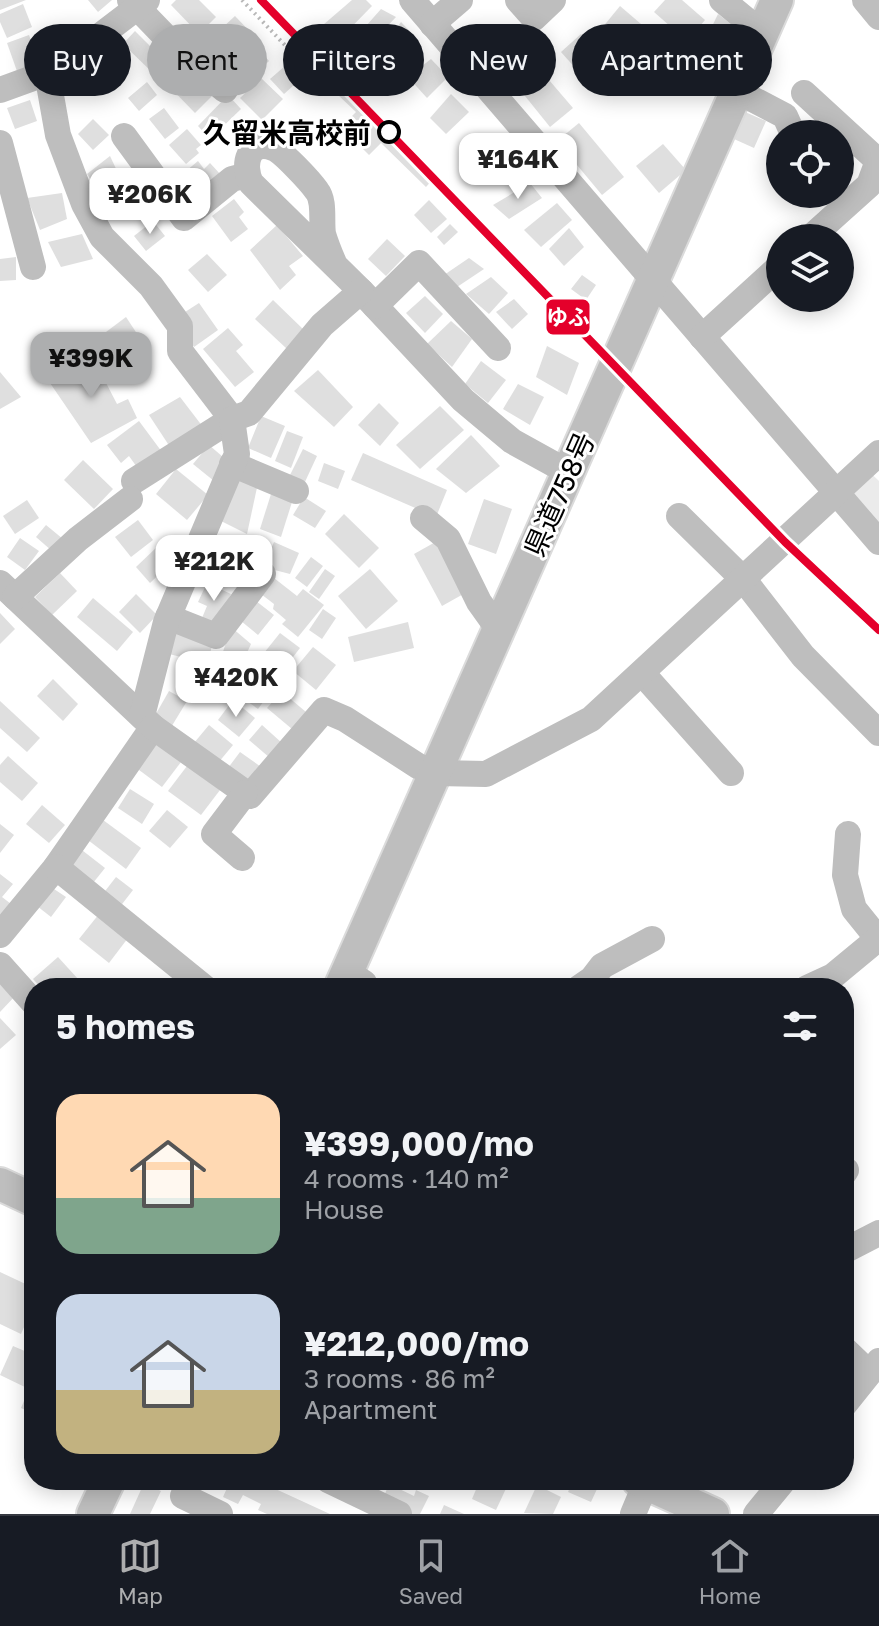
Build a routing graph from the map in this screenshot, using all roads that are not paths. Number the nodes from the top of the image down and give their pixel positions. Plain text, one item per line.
1 (412, 0) edge
2 (460, 0) edge
3 (518, 0) edge
4 (553, 0) edge
5 (722, 0) edge
6 (777, 0) edge
7 (865, 0) edge
8 (138, 3) edge
9 (879, 17) edge
10 (112, 24) edge
11 (156, 24) edge
12 (432, 24) junction
13 (751, 24) edge
14 (766, 24) edge
15 (24, 81) edge
16 (0, 90) edge
17 (804, 93) dead end
18 (51, 96) edge
19 (735, 96) edge
20 (747, 96) edge
21 (787, 120) edge
22 (124, 136) dead end
23 (0, 143) edge
24 (247, 175) junction
25 (827, 208) edge
26 (832, 218) junction
27 (825, 224) edge
28 (334, 263) junction
29 (33, 267) dead end
30 (766, 279) edge
31 (653, 281) junction
32 (368, 298) junction
33 (702, 337) junction
34 (498, 348) dead end
35 (232, 419) junction
36 (879, 453) edge
37 (232, 464) junction
38 (568, 472) junction
39 (296, 491) dead end
40 (836, 493) junction
41 (679, 516) dead end
42 (423, 518) dead end
43 (879, 542) edge
44 (263, 574) dead end
45 (744, 580) junction
46 (8, 590) edge
47 (168, 617) junction
48 (499, 630) junction
49 (642, 673) junction
50 (148, 722) junction
51 (879, 733) edge
52 (437, 773) junction
53 (731, 773) dead end
54 (245, 793) junction
55 (848, 834) dead end
56 (242, 858) dead end
57 (56, 867) junction
58 (0, 935) edge
59 (652, 939) dead end
60 (879, 939) edge
61 (0, 965) edge
62 (193, 978) edge
63 (352, 978) edge
64 (593, 978) edge
65 (829, 978) edge
66 (24, 992) edge
67 (0, 1184) edge
68 (24, 1195) edge
69 (879, 1233) edge
70 (854, 1246) edge
71 (854, 1355) edge
72 (874, 1367) edge
73 (854, 1392) edge
74 (104, 1490) edge
75 (349, 1490) edge
76 (640, 1490) edge
77 (660, 1490) edge
78 (776, 1490) edge
79 (183, 1497) edge
80 (93, 1514) edge
81 (220, 1514) edge
82 (399, 1514) edge
83 (633, 1514) edge
84 (713, 1514) edge
85 (756, 1514) edge

1 - 12 street
2 - 12 street
3 - 4 street
5 - 13 street
6 - 14 main road, 県道758号
7 - 9 street
8 - 10 street
8 - 11 street
12 - 31 street
15 - 16 street
17 - 26 street
18 - 35 street
19 - 31 main road, 県道758号
20 - 21 street
22 - 24 street
23 - 29 street
24 - 28 street
24 - 28 street
25 - 26 street
26 - 27 street
28 - 32 street
30 - 33 street
31 - 33 street
31 - 38 main road, 県道758号
32 - 34 street
32 - 35 street
32 - 38 street
33 - 40 street
35 - 37 street
35 - 46 street
36 - 40 street
37 - 39 street
37 - 47 street
38 - 48 main road, 県道758号
40 - 43 street
40 - 45 street
41 - 45 street
42 - 48 street
44 - 47 street
45 - 49 street
45 - 51 street
46 - 50 street
47 - 50 street
48 - 52 main road, 県道758号
49 - 52 street
49 - 53 street
50 - 54 street
50 - 57 street
52 - 54 street
52 - 63 main road, 県道758号
54 - 56 street
55 - 60 street
57 - 58 street
57 - 62 street
59 - 64 street
60 - 65 street
61 - 66 street
67 - 68 main road
69 - 70 street
71 - 72 street
72 - 73 street
74 - 80 main road
75 - 82 street
76 - 83 street
77 - 84 main road
78 - 85 street
79 - 81 street

